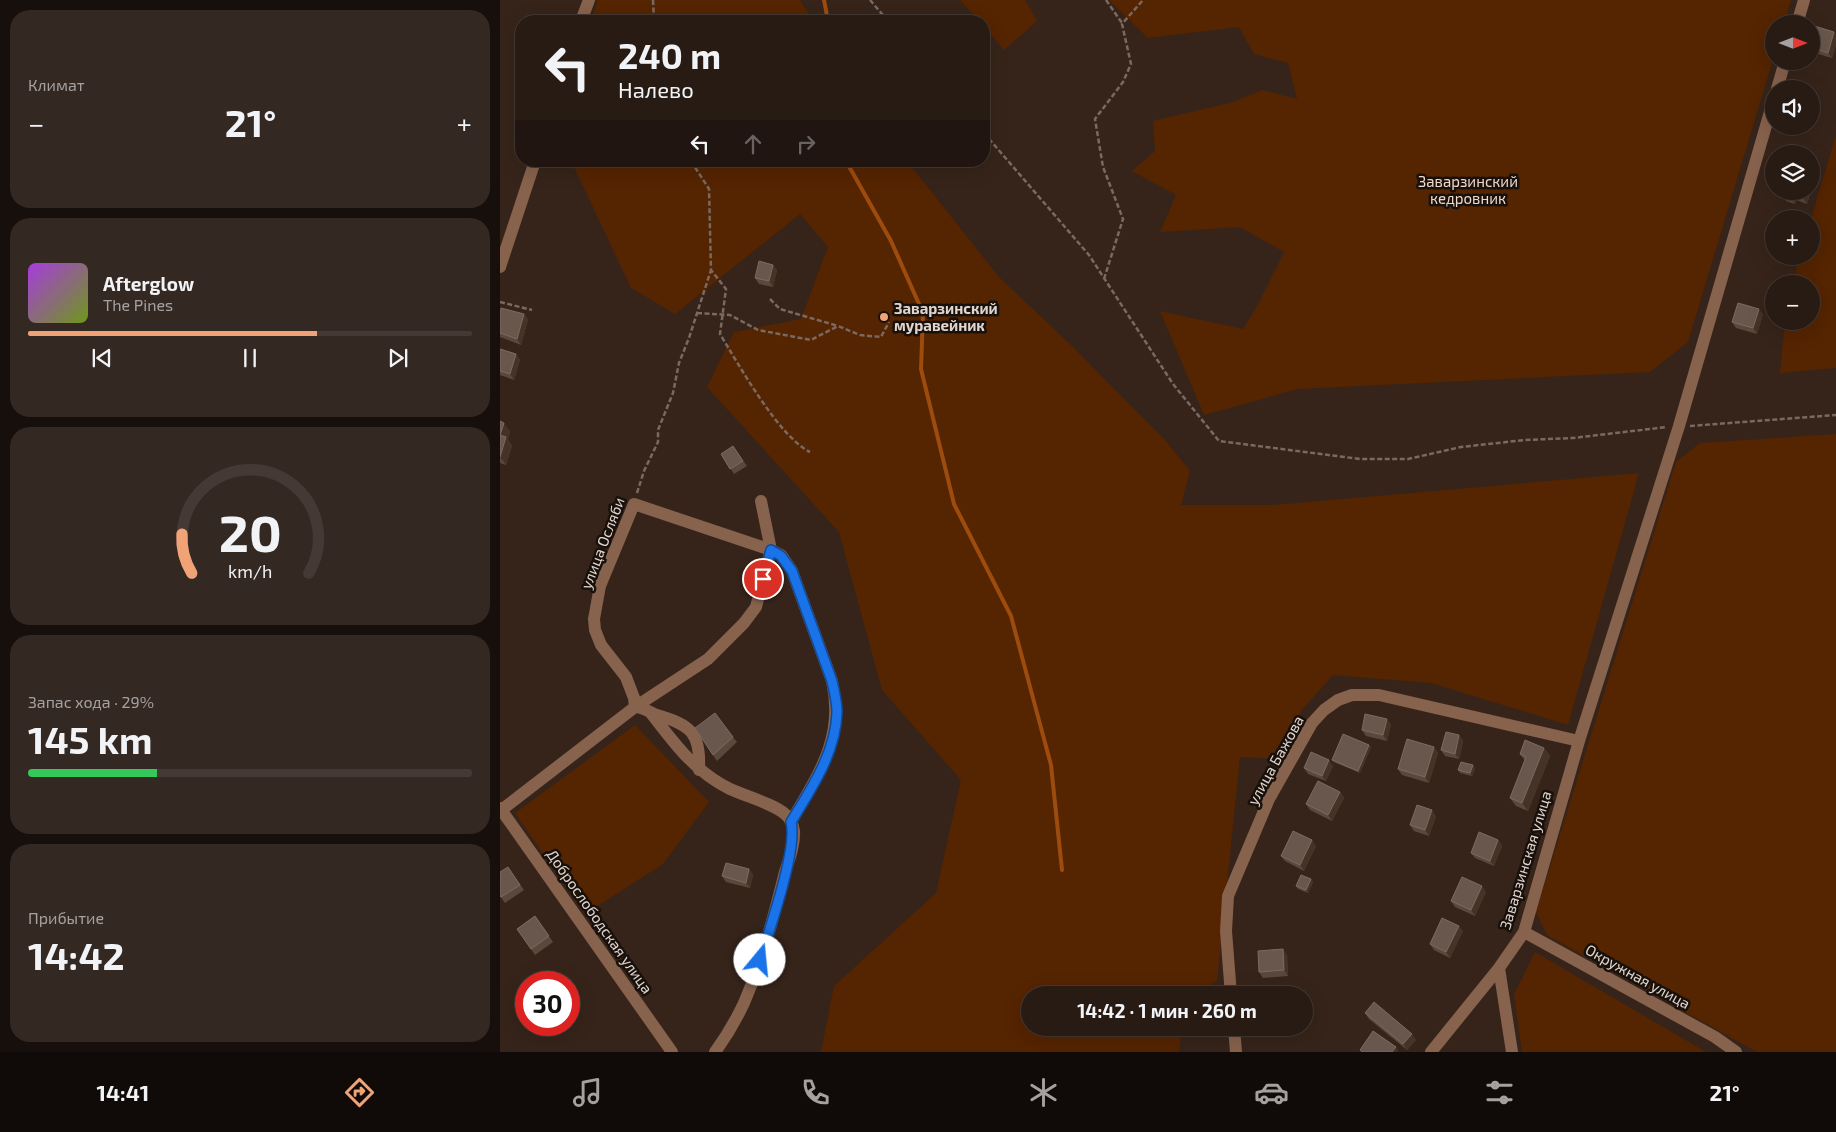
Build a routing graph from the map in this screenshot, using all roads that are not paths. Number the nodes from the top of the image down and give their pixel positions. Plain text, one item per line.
1 (589, 0) edge
2 (1804, 0) edge
3 (584, 15) edge
4 (1800, 15) edge
5 (1765, 129) edge
6 (533, 167) edge
7 (500, 267) edge
8 (761, 501) dead end
9 (771, 550) junction
10 (635, 707) junction
11 (651, 713) junction
12 (1579, 741) junction
13 (699, 770) junction
14 (500, 810) edge
15 (791, 822) junction
16 (1524, 932) junction
17 (1499, 968) junction
18 (1230, 986) edge
19 (1235, 1036) edge
20 (672, 1052) edge
21 (715, 1052) edge
22 (1236, 1052) edge
23 (1431, 1052) edge
24 (1512, 1052) edge
25 (1736, 1052) edge

1 - 3 street
2 - 4 street
5 - 12 street, Заварзинская улица
6 - 7 street
8 - 9 street
9 - 10 street
9 - 10 street, улица Осляби
9 - 15 street
10 - 11 street
10 - 14 street
11 - 13 street
11 - 13 street
12 - 16 street, Заварзинская улица
12 - 18 street, улица Бажова
13 - 15 street
14 - 20 street, Доброслободская улица
15 - 21 street
16 - 17 street, Заварзинская улица
16 - 25 street, Окружная улица
17 - 23 street, Заварзинская улица
17 - 24 street
19 - 22 street

